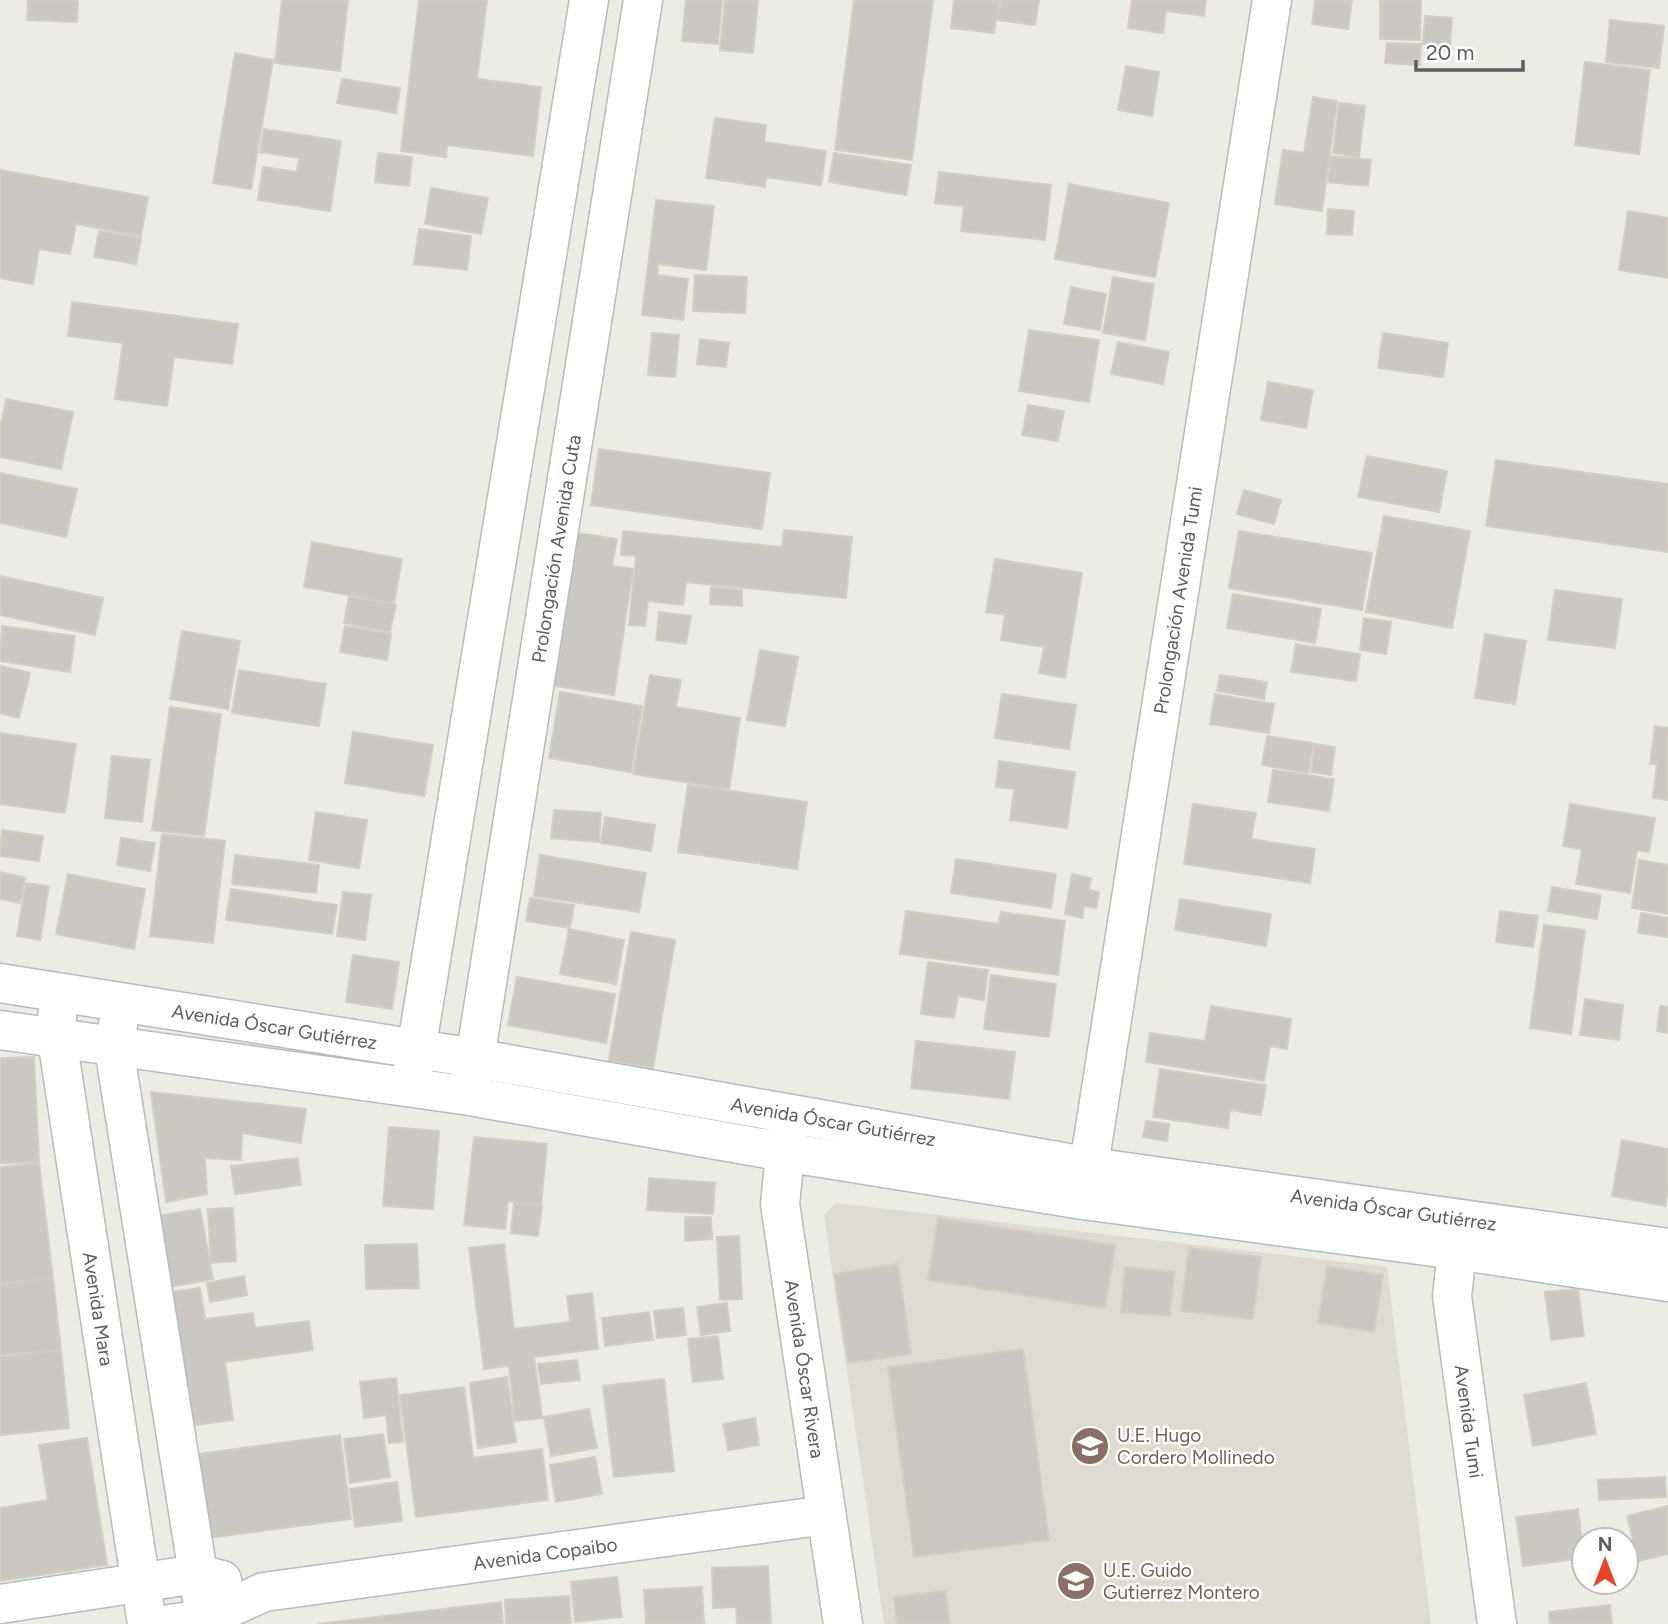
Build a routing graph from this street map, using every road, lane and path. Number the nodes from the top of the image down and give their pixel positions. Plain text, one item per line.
1 (589, 0) edge
2 (643, 0) edge
3 (1272, 0) edge
4 (0, 983) edge
5 (58, 993) junction
6 (122, 1004) junction
7 (0, 1030) edge
8 (57, 1039) junction
9 (114, 1048) junction
10 (416, 1049) junction
11 (474, 1058) junction
12 (410, 1088) junction
13 (470, 1096) junction
14 (790, 1114) junction
15 (784, 1152) junction
16 (1087, 1184) junction
17 (1459, 1234) junction
18 (1668, 1248) edge
19 (1668, 1282) edge
20 (826, 1515) junction
21 (197, 1574) junction
22 (141, 1583) junction
23 (264, 1592) junction
24 (0, 1604) edge
25 (193, 1622) edge
26 (147, 1624) edge
27 (843, 1624) edge
28 (1497, 1624) edge

1 - 10 street
2 - 11 street, Prolongación Avenida Cuta
3 - 16 street, Prolongación Avenida Tumi
4 - 5 street, Avenida Óscar Gutiérrez
5 - 6 street, Avenida Óscar Gutiérrez
5 - 8 street, Avenida Mara
6 - 9 street
6 - 10 street, Avenida Óscar Gutiérrez
7 - 8 street, Avenida Óscar Gutiérrez
8 - 9 street, Avenida Óscar Gutiérrez
8 - 22 street, Avenida Mara
9 - 12 street, Avenida Óscar Gutiérrez
9 - 21 street
10 - 11 street, Avenida Óscar Gutiérrez
10 - 12 street
11 - 13 street, Prolongación Avenida Cuta
11 - 14 street, Avenida Óscar Gutiérrez
12 - 13 street, Avenida Óscar Gutiérrez
13 - 15 street, Avenida Óscar Gutiérrez
14 - 15 street, Avenida Óscar Rivera
14 - 16 street, Avenida Óscar Gutiérrez
15 - 16 street, Avenida Óscar Gutiérrez
15 - 20 street, Avenida Óscar Rivera
16 - 17 street, Avenida Óscar Gutiérrez
17 - 18 street, Avenida Óscar Gutiérrez
17 - 19 street, Avenida Óscar Gutiérrez
17 - 28 street, Avenida Tumi
20 - 23 street, Avenida Copaibo
20 - 27 street, Avenida Óscar Rivera
21 - 22 street, Avenida Copaibo
21 - 23 street, Avenida Copaibo
21 - 25 street
22 - 24 street, Avenida Copaibo
22 - 26 street, Avenida Mara
23 - 25 street, Avenida Copaibo

